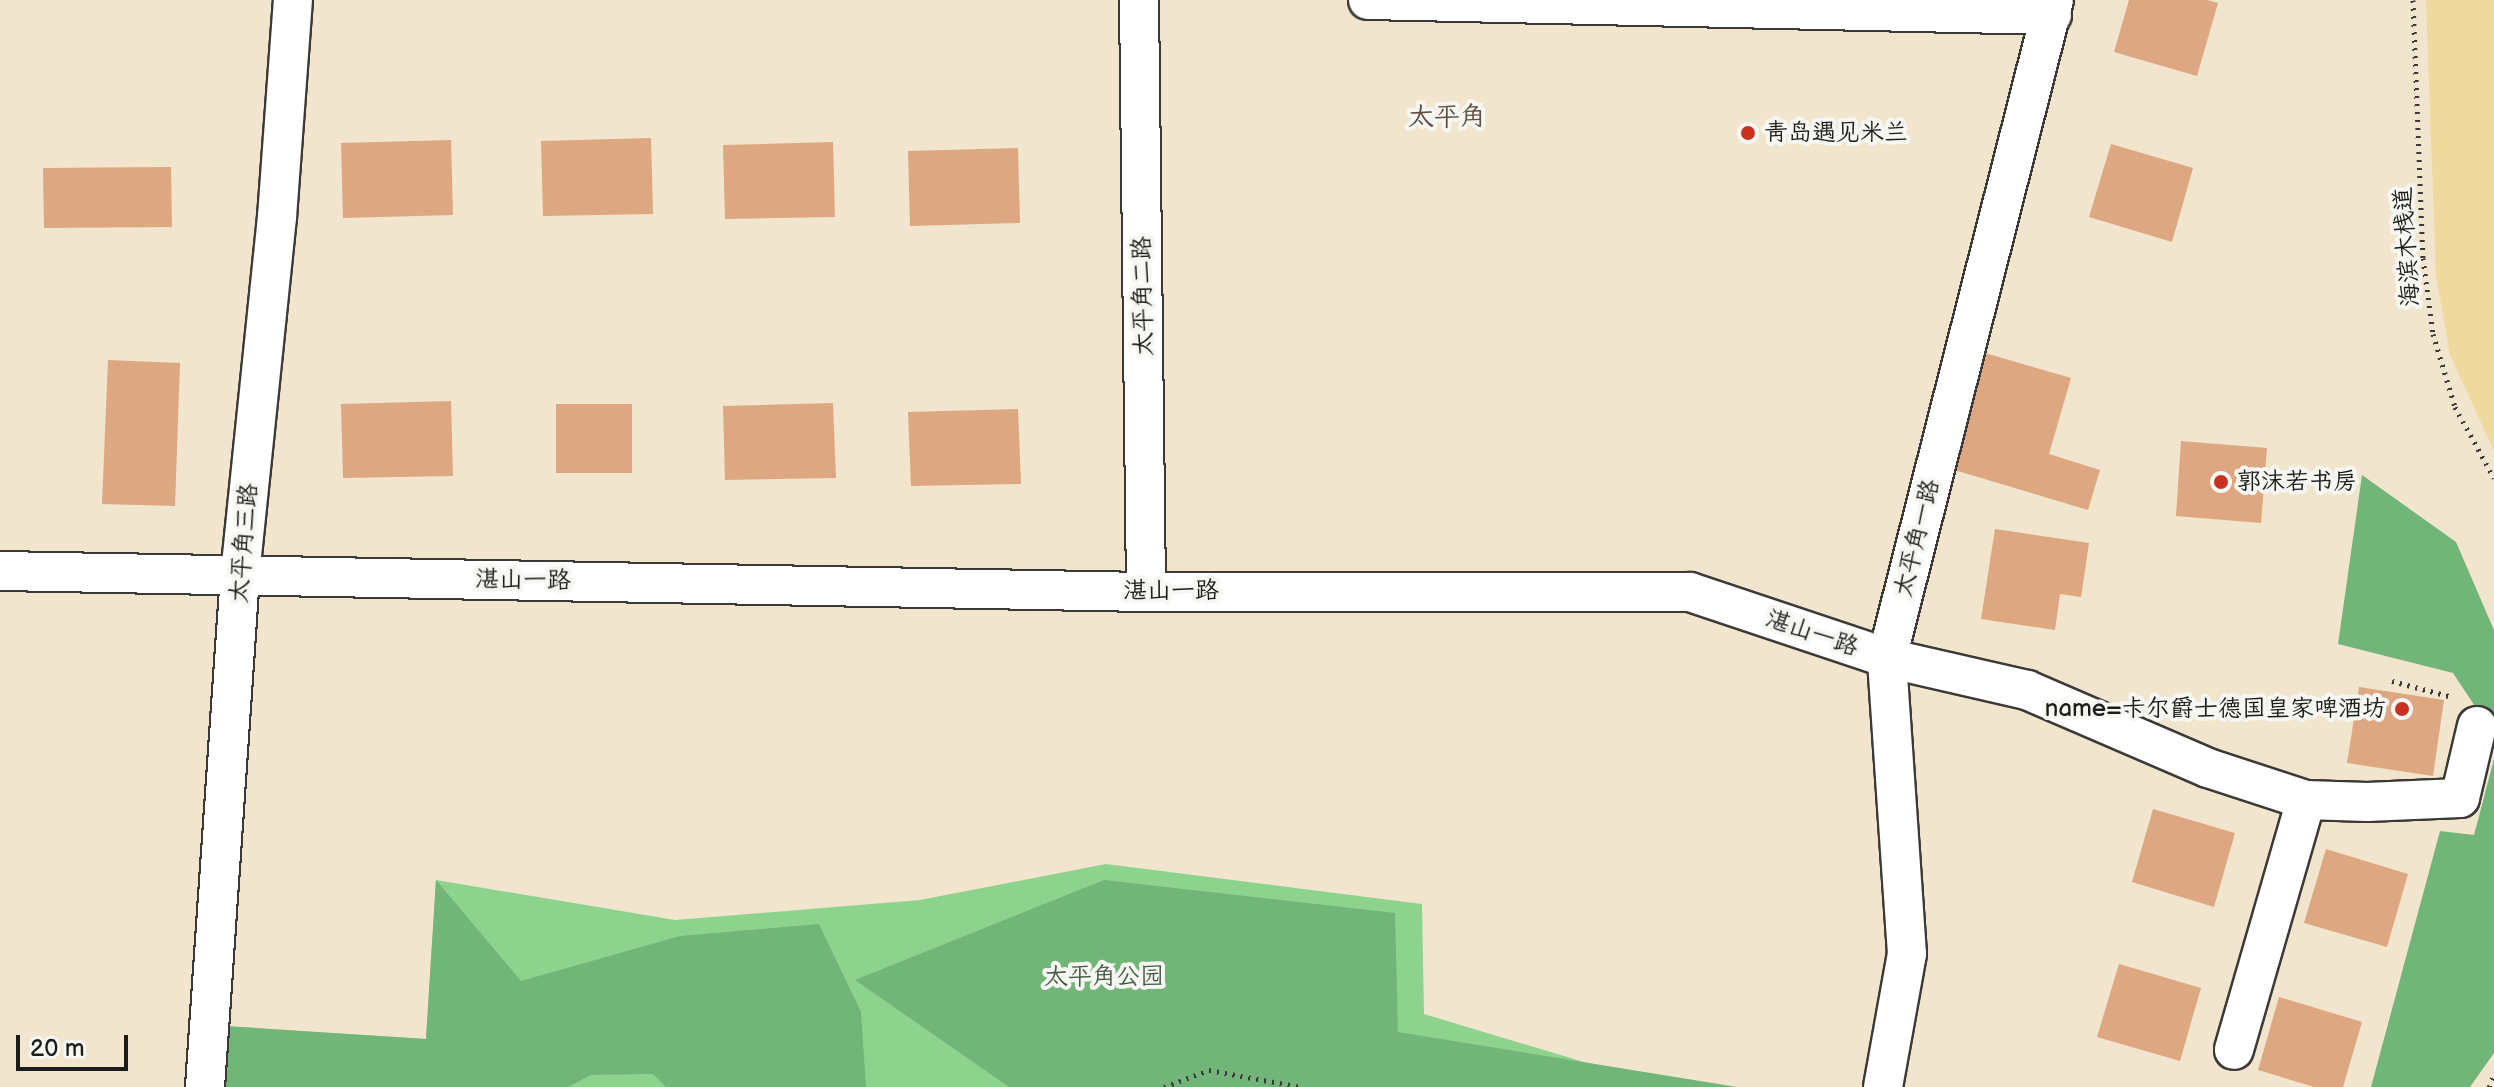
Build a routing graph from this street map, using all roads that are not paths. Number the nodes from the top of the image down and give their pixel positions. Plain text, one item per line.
1 (293, 0) edge
2 (1139, 0) edge
3 (1368, 0) edge
4 (2053, 8) edge
5 (0, 571) edge
6 (240, 575) junction
7 (1146, 592) junction
8 (1887, 658) junction
9 (2477, 726) dead end
10 (2306, 800) junction
11 (2234, 1050) dead end
12 (205, 1087) edge
13 (1883, 1087) edge

1 - 6 street, 太平角三路
2 - 7 street, 太平角二路
3 - 4 street
4 - 8 street, 太平角一路
5 - 6 street, 湛山一路
6 - 7 street, 湛山一路
6 - 12 street, 太平角三路
7 - 8 street, 湛山一路
8 - 10 street, 湛山一路
8 - 13 street, 太平角一路
9 - 10 street, 湛山一路
10 - 11 street

